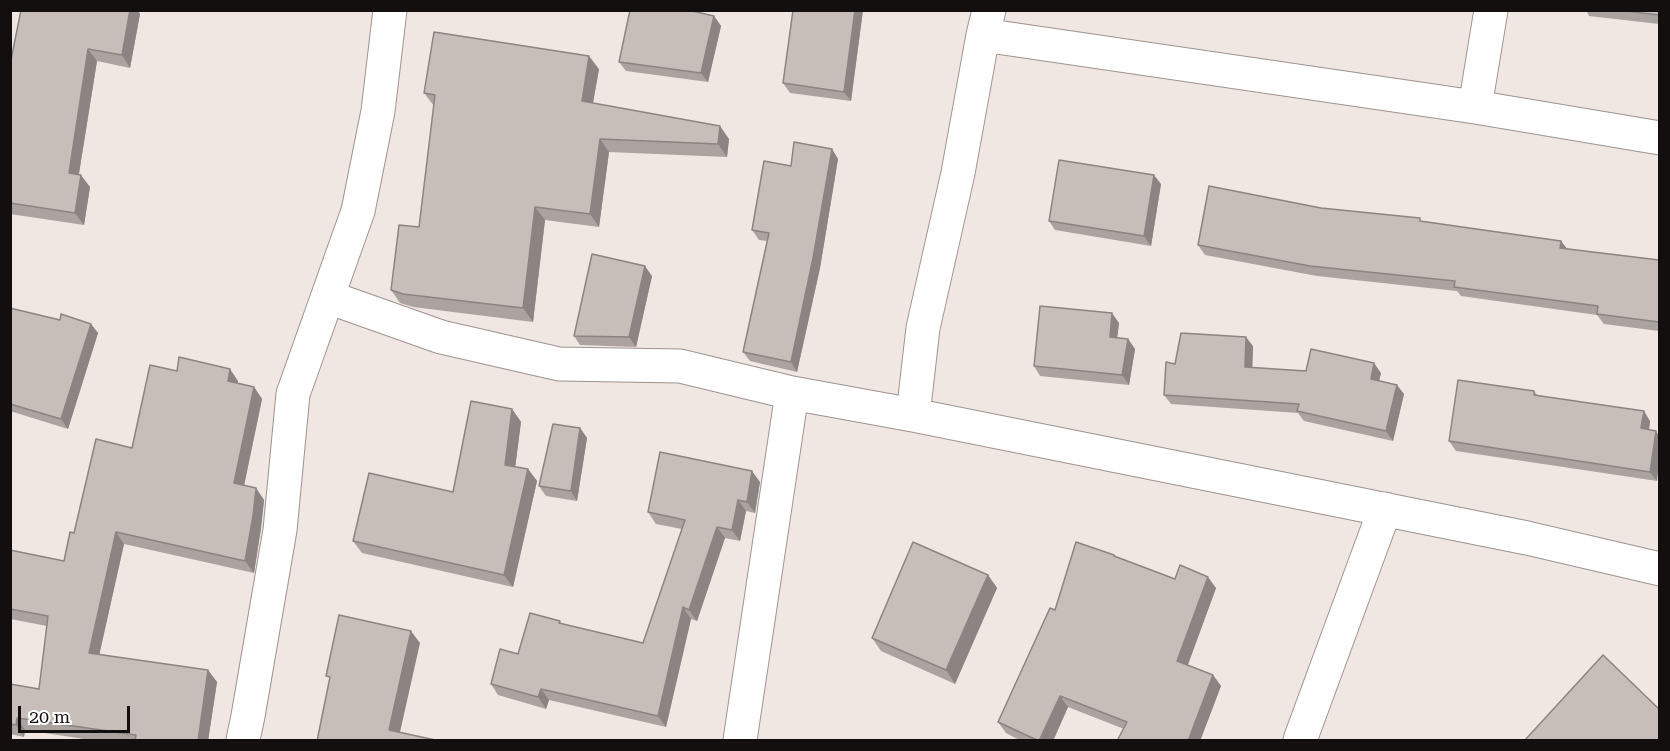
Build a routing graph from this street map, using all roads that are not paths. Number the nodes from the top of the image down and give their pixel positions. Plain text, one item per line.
1 (390, 10) edge
2 (1491, 10) edge
3 (986, 23) edge
4 (1475, 107) junction
5 (1659, 138) edge
6 (328, 297) junction
7 (792, 393) junction
8 (913, 415) junction
9 (1385, 509) junction
10 (1659, 569) edge
11 (243, 741) edge
12 (740, 741) edge
13 (1300, 741) edge

1 - 6 street
2 - 4 street
3 - 4 street
3 - 8 street
4 - 5 street
6 - 7 street
6 - 11 street
7 - 8 street
7 - 12 street
8 - 9 street
9 - 10 street
9 - 13 street

